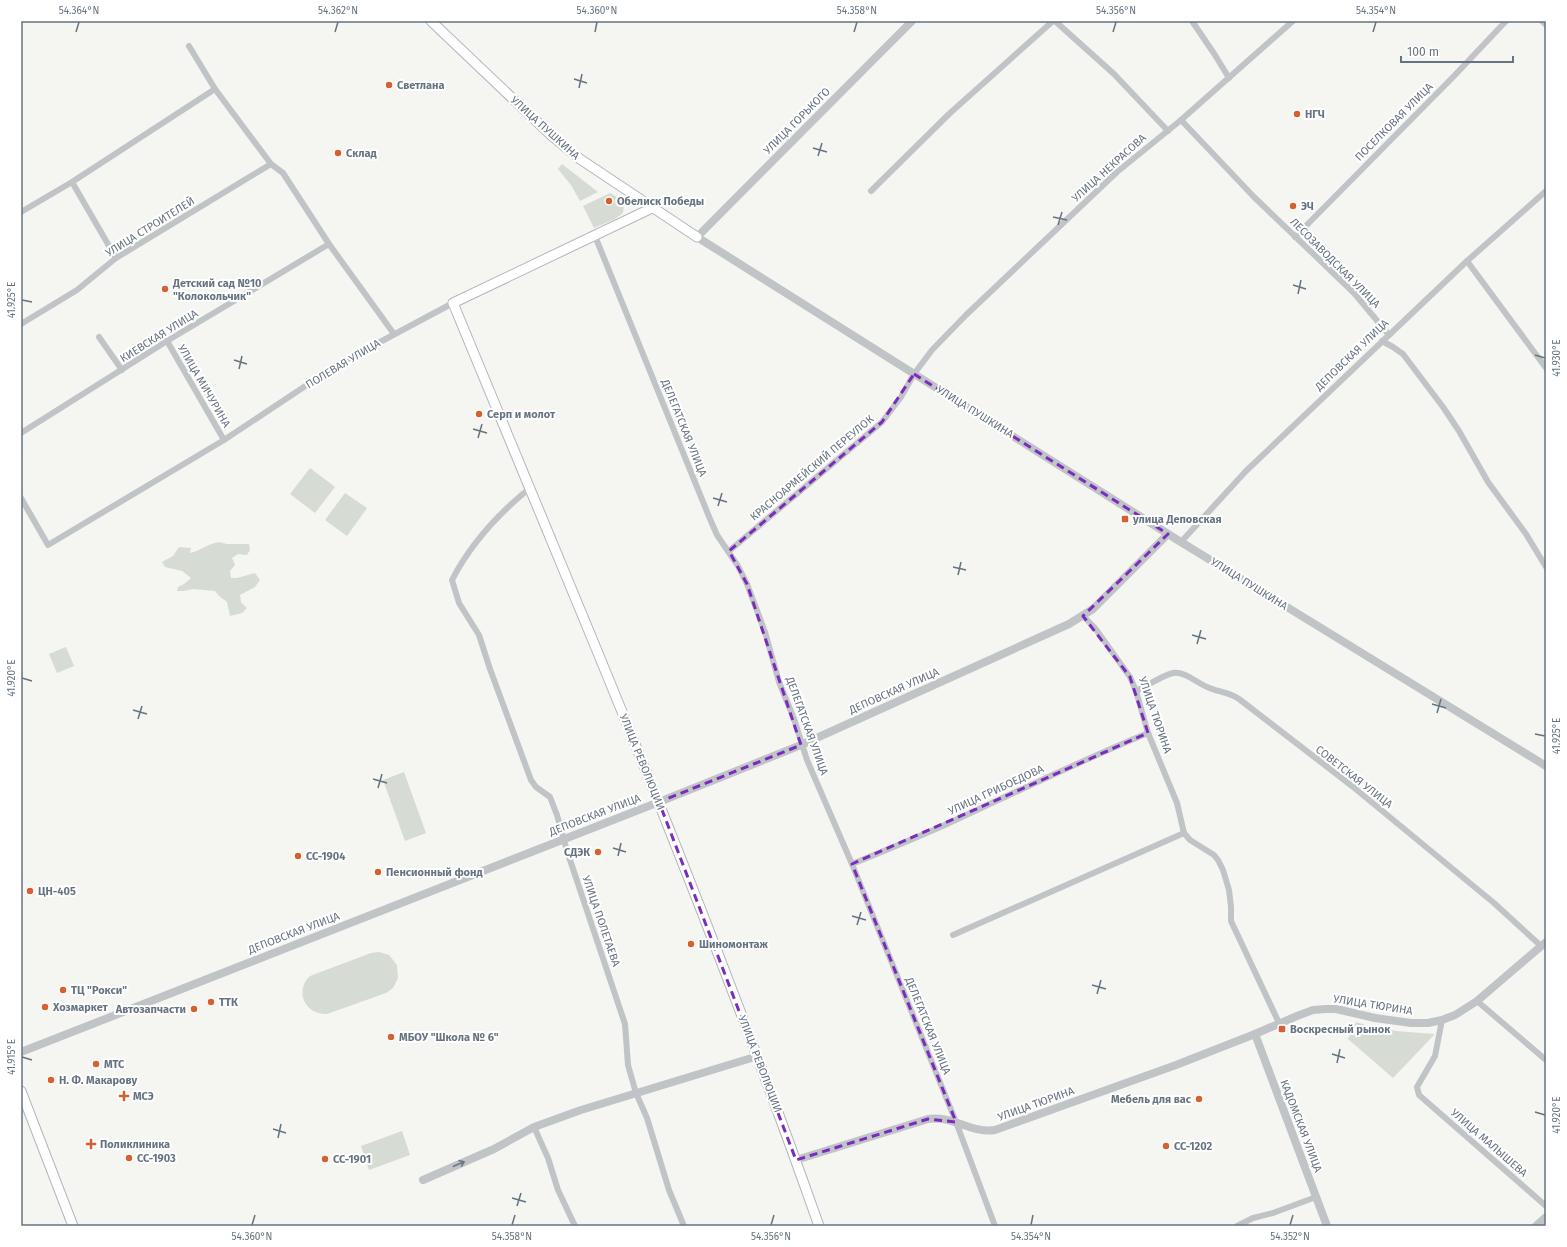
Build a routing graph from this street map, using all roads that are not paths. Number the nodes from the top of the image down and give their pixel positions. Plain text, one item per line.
1 (431, 21) edge
2 (912, 21) edge
3 (1054, 21) edge
4 (1192, 21) edge
5 (1293, 21) edge
6 (1506, 21) edge
7 (1542, 21) edge
8 (1546, 25) edge
9 (189, 46) dead end
10 (1229, 78) junction
11 (216, 89) junction
12 (1181, 120) junction
13 (1168, 131) junction
14 (271, 164) junction
15 (72, 182) junction
16 (871, 191) dead end
17 (1546, 191) edge
18 (652, 208) junction
19 (21, 212) edge
20 (595, 236) junction
21 (697, 237) junction
22 (1295, 237) junction
23 (329, 244) junction
24 (116, 258) junction
25 (1467, 261) junction
26 (453, 303) junction
27 (21, 324) edge
28 (394, 334) junction
29 (1389, 335) junction
30 (99, 337) dead end
31 (167, 341) junction
32 (1382, 342) junction
33 (1546, 368) edge
34 (122, 370) junction
35 (914, 374) junction
36 (21, 433) edge
37 (224, 440) junction
38 (530, 488) junction
39 (21, 498) edge
40 (1168, 534) junction
41 (1181, 542) junction
42 (729, 551) junction
43 (1546, 567) edge
44 (1083, 616) junction
45 (1136, 691) junction
46 (1148, 733) junction
47 (802, 745) junction
48 (1546, 766) edge
49 (659, 802) junction
50 (1184, 833) junction
51 (564, 839) junction
52 (852, 864) junction
53 (953, 935) dead end
54 (1544, 944) edge
55 (1477, 1001) junction
56 (1442, 1020) junction
57 (1279, 1023) junction
58 (1255, 1034) junction
59 (21, 1052) edge
60 (758, 1056) junction
61 (1546, 1060) edge
62 (21, 1091) edge
63 (636, 1093) junction
64 (956, 1122) junction
65 (534, 1127) junction
66 (796, 1160) junction
67 (423, 1180) dead end
68 (1316, 1196) junction
69 (1546, 1206) edge
70 (1546, 1217) edge
71 (73, 1226) edge
72 (574, 1226) edge
73 (684, 1226) edge
74 (819, 1226) edge
75 (995, 1226) edge
76 (1237, 1226) edge
77 (1327, 1226) edge
78 (1536, 1226) edge

1 - 18 main road, УЛИЦА ПУШКИНА
2 - 21 street, УЛИЦА ГОРЬКОГО
3 - 13 street
3 - 16 street
4 - 10 street
5 - 10 street, УЛИЦА НЕКРАСОВА
6 - 22 street, ПОСЕЛКОВАЯ УЛИЦА
7 - 8 street
9 - 11 street
10 - 12 street, УЛИЦА НЕКРАСОВА
11 - 14 street
11 - 15 street
12 - 13 street, УЛИЦА НЕКРАСОВА
12 - 22 street, ЛЕСОЗАВОДСКАЯ УЛИЦА
13 - 35 street, УЛИЦА НЕКРАСОВА
14 - 23 street
14 - 24 street, УЛИЦА СТРОИТЕЛЕЙ
15 - 19 street
15 - 24 street
17 - 25 street, ДЕПОВСКАЯ УЛИЦА
18 - 20 main road, ПОЛЕВАЯ УЛИЦА
18 - 21 main road, УЛИЦА ПУШКИНА
20 - 26 main road, ПОЛЕВАЯ УЛИЦА
20 - 42 street, ДЕЛЕГАТСКАЯ УЛИЦА
21 - 35 street, УЛИЦА ПУШКИНА
22 - 29 street, ЛЕСОЗАВОДСКАЯ УЛИЦА
23 - 28 street
23 - 31 street, КИЕВСКАЯ УЛИЦА
24 - 27 street, УЛИЦА СТРОИТЕЛЕЙ
25 - 29 street, ДЕПОВСКАЯ УЛИЦА
25 - 33 street
26 - 28 street, ПОЛЕВАЯ УЛИЦА
26 - 38 main road, УЛИЦА РЕВОЛЮЦИИ
28 - 37 street, ПОЛЕВАЯ УЛИЦА
29 - 32 street, ДЕПОВСКАЯ УЛИЦА
30 - 34 street
31 - 34 street, КИЕВСКАЯ УЛИЦА
31 - 37 street, УЛИЦА МИЧУРИНА
32 - 41 street, ДЕПОВСКАЯ УЛИЦА
32 - 43 street
34 - 36 street, КИЕВСКАЯ УЛИЦА
35 - 40 street, УЛИЦА ПУШКИНА
35 - 42 street, КРАСНОАРМЕЙСКИЙ ПЕРЕУЛОК
37 - 39 street, ПОЛЕВАЯ УЛИЦА
38 - 49 main road, УЛИЦА РЕВОЛЮЦИИ
38 - 51 street, УЛИЦА ПОЛЕТАЕВА
40 - 41 street, УЛИЦА ПУШКИНА
40 - 44 street, ДЕПОВСКАЯ УЛИЦА
41 - 48 street, УЛИЦА ПУШКИНА
42 - 47 street, ДЕЛЕГАТСКАЯ УЛИЦА
44 - 45 street, УЛИЦА ТЮРИНА
44 - 47 street, ДЕПОВСКАЯ УЛИЦА
45 - 46 street, УЛИЦА ТЮРИНА
45 - 54 street, СОВЕТСКАЯ УЛИЦА
46 - 50 street, УЛИЦА ТЮРИНА
46 - 52 street, УЛИЦА ГРИБОЕДОВА
47 - 49 street, ДЕПОВСКАЯ УЛИЦА
47 - 52 street, ДЕЛЕГАТСКАЯ УЛИЦА
49 - 51 street, ДЕПОВСКАЯ УЛИЦА
49 - 60 main road, УЛИЦА РЕВОЛЮЦИИ
50 - 53 street
50 - 57 street
51 - 59 street, ДЕПОВСКАЯ УЛИЦА
51 - 63 street, УЛИЦА ПОЛЕТАЕВА
52 - 64 street, ДЕЛЕГАТСКАЯ УЛИЦА
54 - 55 street, УЛИЦА ТЮРИНА
55 - 56 street, УЛИЦА ТЮРИНА
55 - 61 street
56 - 57 street, УЛИЦА ТЮРИНА
56 - 69 street, УЛИЦА МАЛЫШЕВА
57 - 58 street, УЛИЦА ТЮРИНА
58 - 64 street, УЛИЦА ТЮРИНА
58 - 68 street, КАДОМСКАЯ УЛИЦА
60 - 63 street
60 - 66 main road, УЛИЦА РЕВОЛЮЦИИ
62 - 71 main road
63 - 65 street
63 - 73 street, УЛИЦА ПОЛЕТАЕВА
64 - 66 street, УЛИЦА ТЮРИНА
64 - 75 street, ДЕЛЕГАТСКАЯ УЛИЦА
67 -> 65 street
65 - 72 street
66 - 74 main road, УЛИЦА РЕВОЛЮЦИИ
68 - 76 street
68 - 77 street, КАДОМСКАЯ УЛИЦА
70 - 78 street

